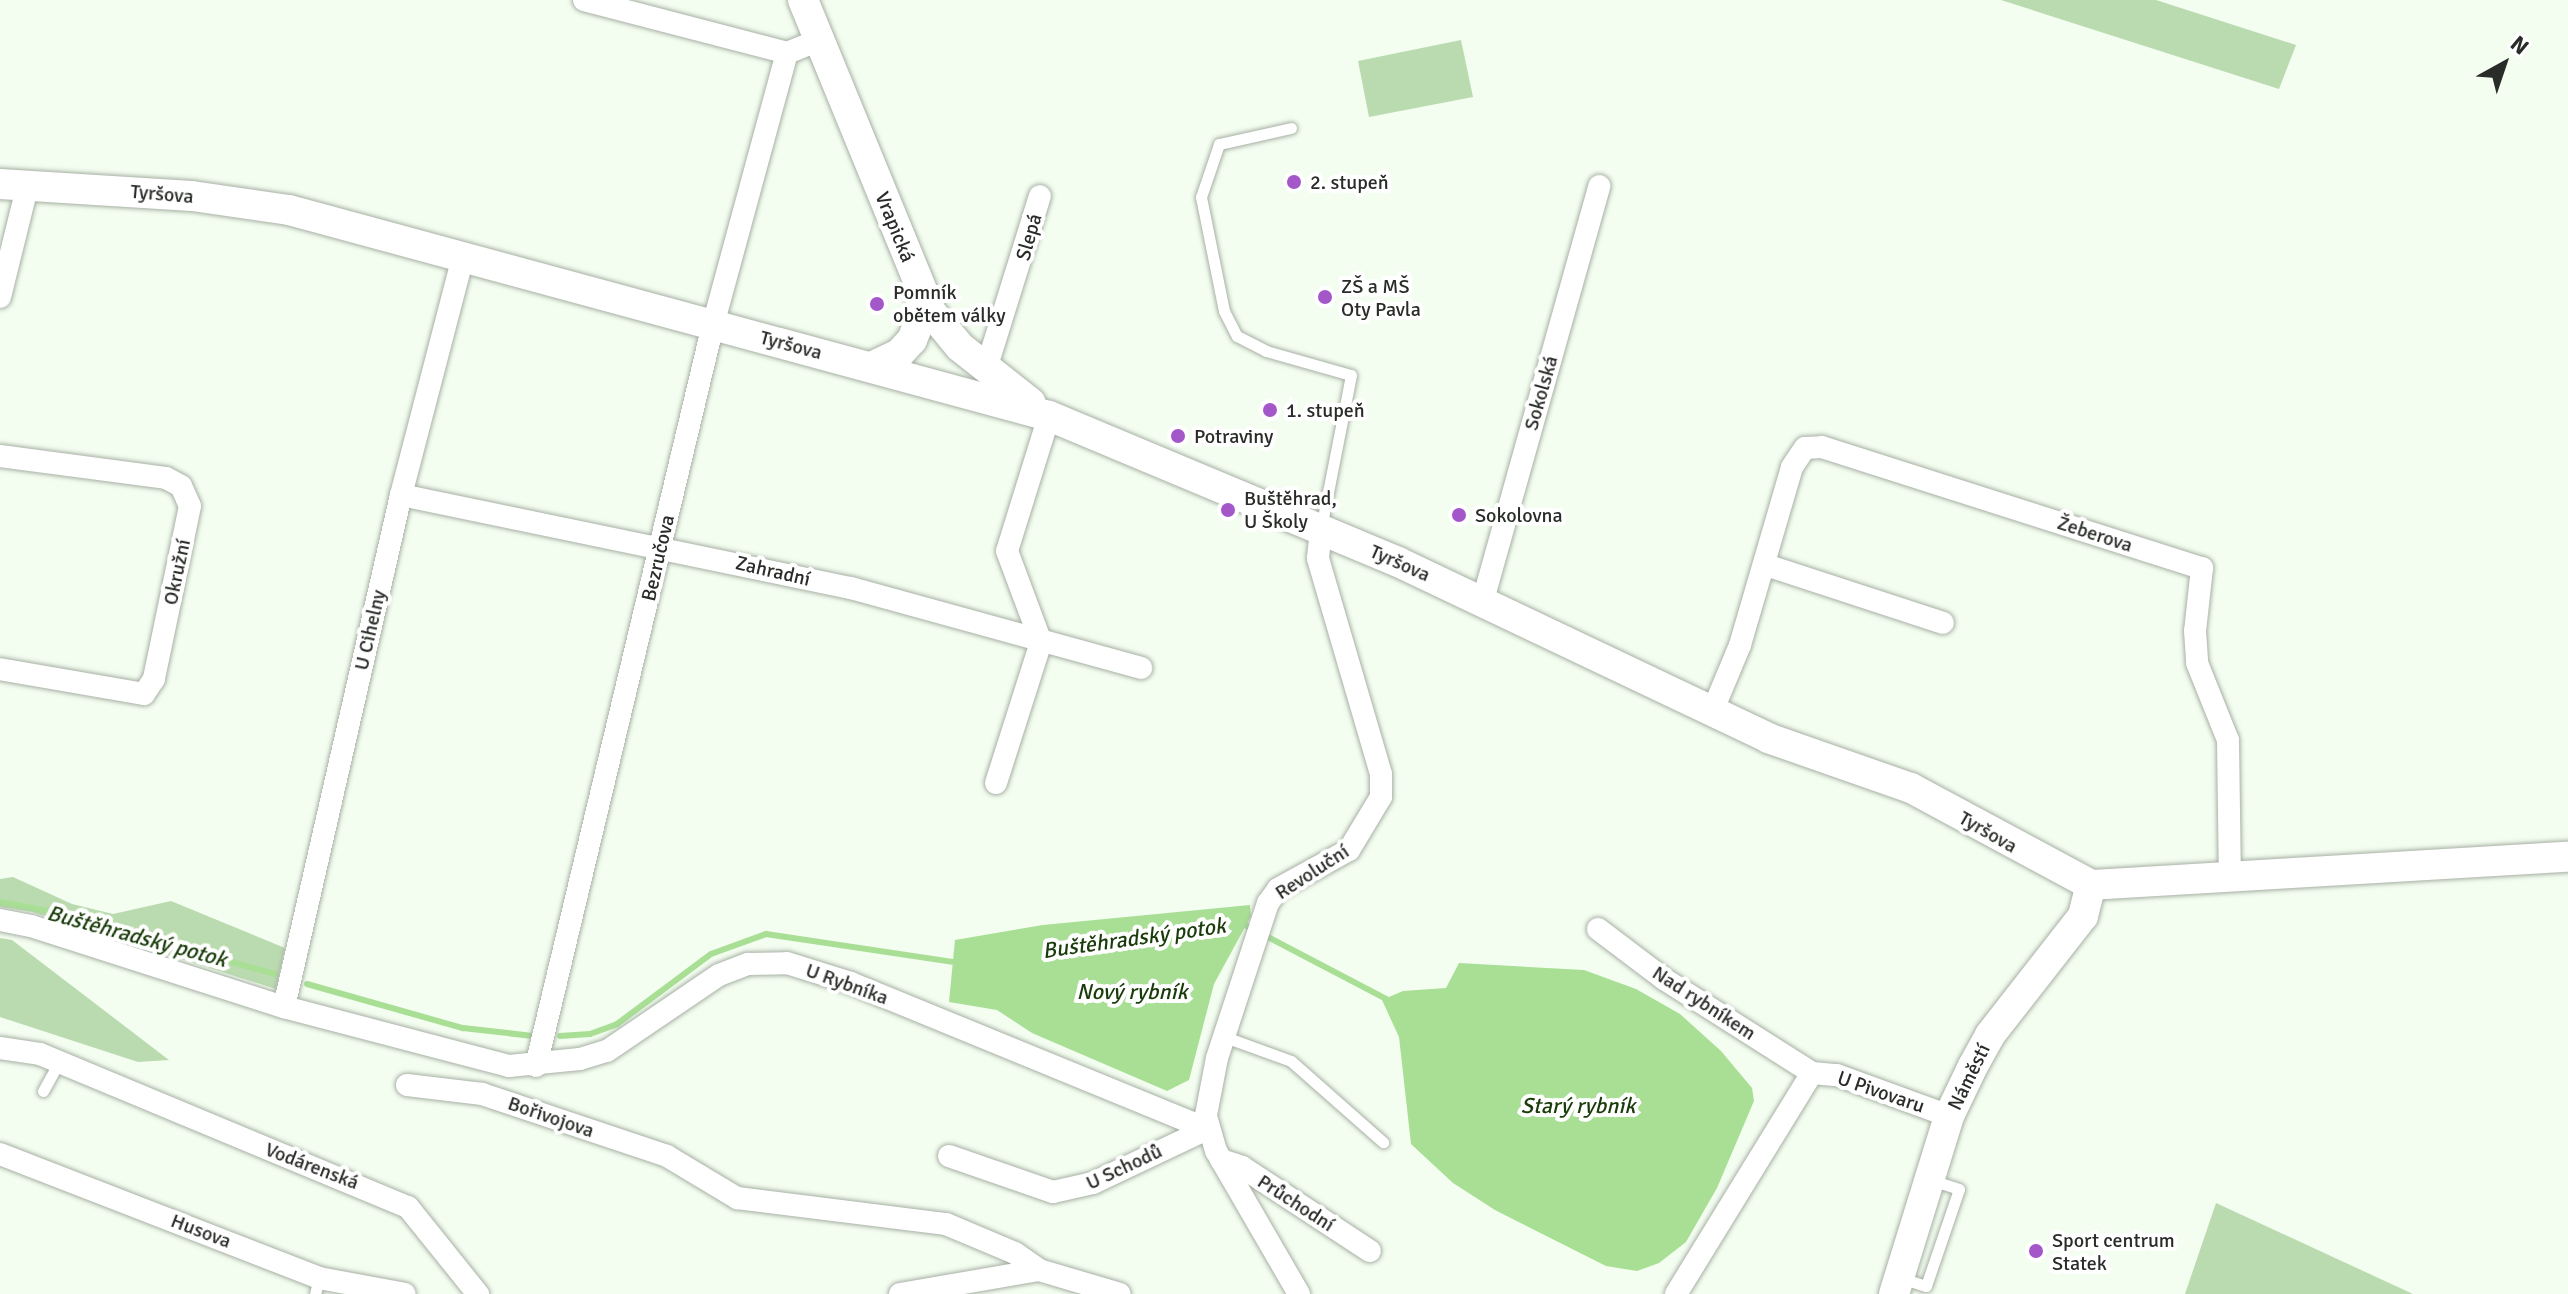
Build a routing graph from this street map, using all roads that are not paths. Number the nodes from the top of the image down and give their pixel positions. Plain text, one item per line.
1 (584, 0) edge
2 (803, 0) edge
3 (819, 40) junction
4 (787, 53) junction
5 (1291, 128) dead end
6 (14, 184) edge
7 (1599, 186) dead end
8 (1040, 196) dead end
9 (464, 254) junction
10 (922, 293) junction
11 (0, 297) edge
12 (713, 325) junction
13 (871, 367) junction
14 (986, 369) junction
15 (1049, 416) junction
16 (0, 456) edge
17 (401, 495) junction
18 (1321, 528) junction
19 (661, 545) junction
20 (1766, 565) junction
21 (1483, 600) junction
22 (1943, 623) dead end
23 (1041, 642) junction
24 (1141, 668) dead end
25 (0, 669) edge
26 (1712, 712) junction
27 (996, 783) dead end
28 (2556, 858) edge
29 (2230, 877) junction
30 (2091, 885) junction
31 (0, 920) edge
32 (1598, 929) dead end
33 (284, 1007) junction
34 (1225, 1037) junction
35 (0, 1048) edge
36 (59, 1062) junction
37 (490, 1065) junction
38 (536, 1066) junction
39 (1812, 1073) junction
40 (407, 1085) dead end
41 (43, 1091) dead end
42 (482, 1094) junction
43 (1949, 1116) junction
44 (1207, 1129) junction
45 (1383, 1142) dead end
46 (0, 1154) edge
47 (949, 1156) dead end
48 (1221, 1160) junction
49 (1370, 1251) dead end
50 (1039, 1270) junction
51 (317, 1286) edge
52 (1897, 1286) edge
53 (405, 1294) edge
54 (478, 1294) edge
55 (900, 1294) edge
56 (1120, 1294) edge
57 (1299, 1294) edge
58 (1676, 1294) edge

1 - 4 street
2 - 3 street, Vrapická
3 - 4 street
3 - 10 street, Vrapická
4 - 12 street, Bezručova
5 - 18 lane
6 - 9 street, Tyršova
6 - 11 street
7 - 21 street, Sokolská
8 - 14 street, Slepá
9 - 12 street, Tyršova
9 - 17 street, U Cihelny
10 - 13 street
10 - 14 street, Vrapická
12 - 13 street, Tyršova
12 - 19 street, Bezručova
13 - 15 street, Tyršova
14 - 15 street, Vrapická
15 - 18 street, Tyršova
15 - 23 street
16 - 25 street, Okružní
17 - 19 street, Zahradní
17 - 33 street, U Cihelny
18 - 21 street, Tyršova
18 - 34 street, Revoluční
19 - 23 street, Zahradní
19 - 38 street, Bezručova
20 - 22 street
20 - 26 street, Žeberova
20 - 29 street, Žeberova
21 - 26 street, Tyršova
23 - 24 street, Zahradní
23 - 27 street
26 - 30 street, Tyršova
28 - 29 street
29 - 30 street
30 - 43 street, Náměstí
31 - 33 street
32 - 39 street, Nad rybníkem
33 - 37 street
34 - 44 street, Revoluční
34 - 45 lane
35 - 36 street, Vodárenská
36 - 41 lane
36 - 54 street, Vodárenská
37 - 38 street, U Rybníka
37 - 42 street, Bořivojova
38 - 44 street, U Rybníka
39 - 43 street, U Pivovaru
39 - 58 street
40 - 42 street
42 - 50 street, Bořivojova
43 - 52 street, Náměstí
44 - 47 street, U Schodů
44 - 48 street, Revoluční
46 - 51 street, Husova
48 - 49 street, Průchodní
48 - 57 street, Revoluční
50 - 55 street
50 - 56 street
51 - 53 street, Husova

